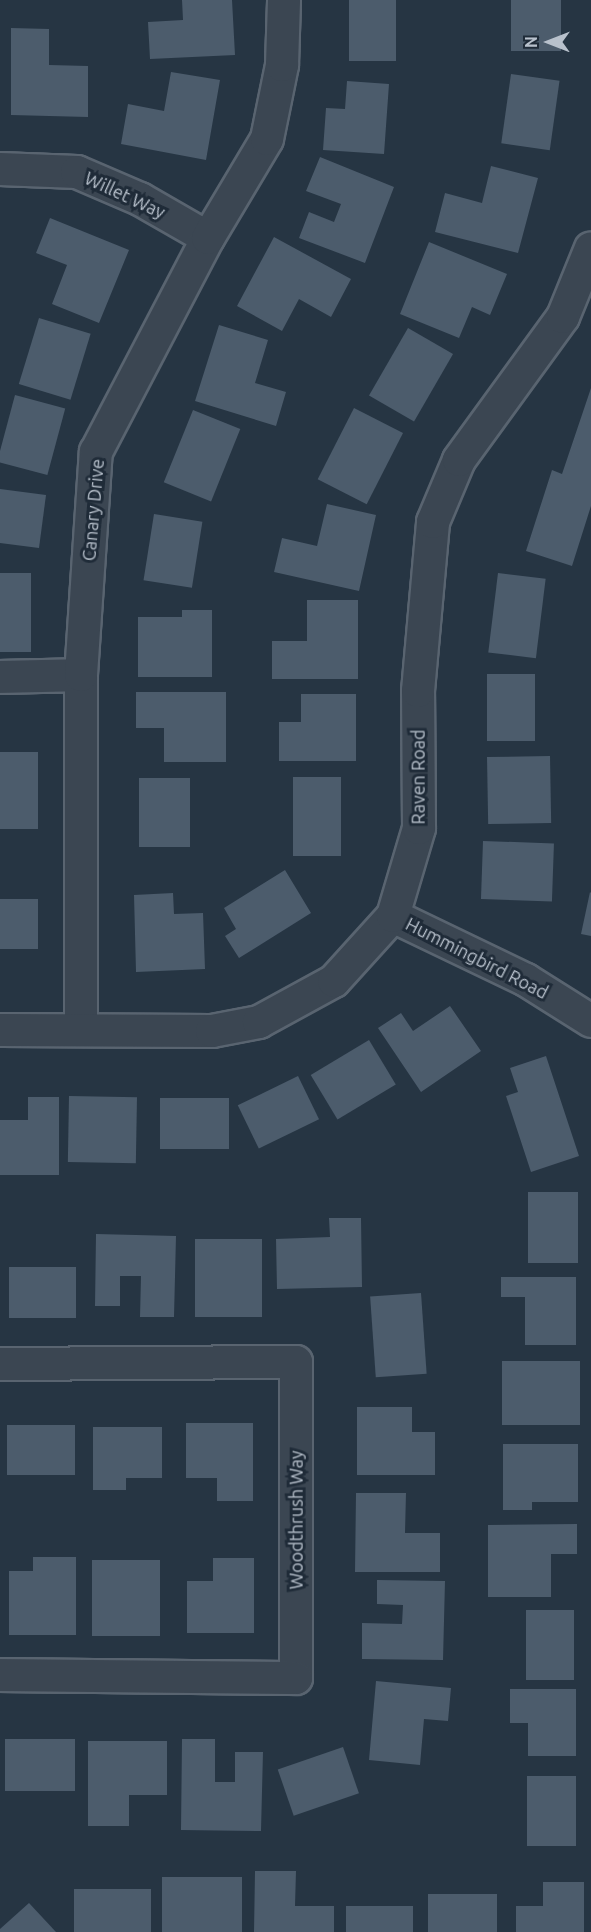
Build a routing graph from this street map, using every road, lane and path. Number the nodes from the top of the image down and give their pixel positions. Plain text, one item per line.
1 (284, 0) edge
2 (0, 169) edge
3 (207, 238) junction
4 (591, 248) edge
5 (81, 675) junction
6 (0, 677) edge
7 (393, 916) junction
8 (591, 1021) edge
9 (81, 1028) junction
10 (0, 1030) edge
11 (0, 1364) edge
12 (0, 1675) edge

1 - 3 street, Canary Drive
2 - 3 street, Willet Way
3 - 5 street, Canary Drive
4 - 7 street, Raven Road
5 - 6 street
5 - 9 street, Canary Drive
7 - 8 street, Hummingbird Road
7 - 9 street, Raven Road
9 - 10 street, Raven Road
11 - 12 street, Woodthrush Way

